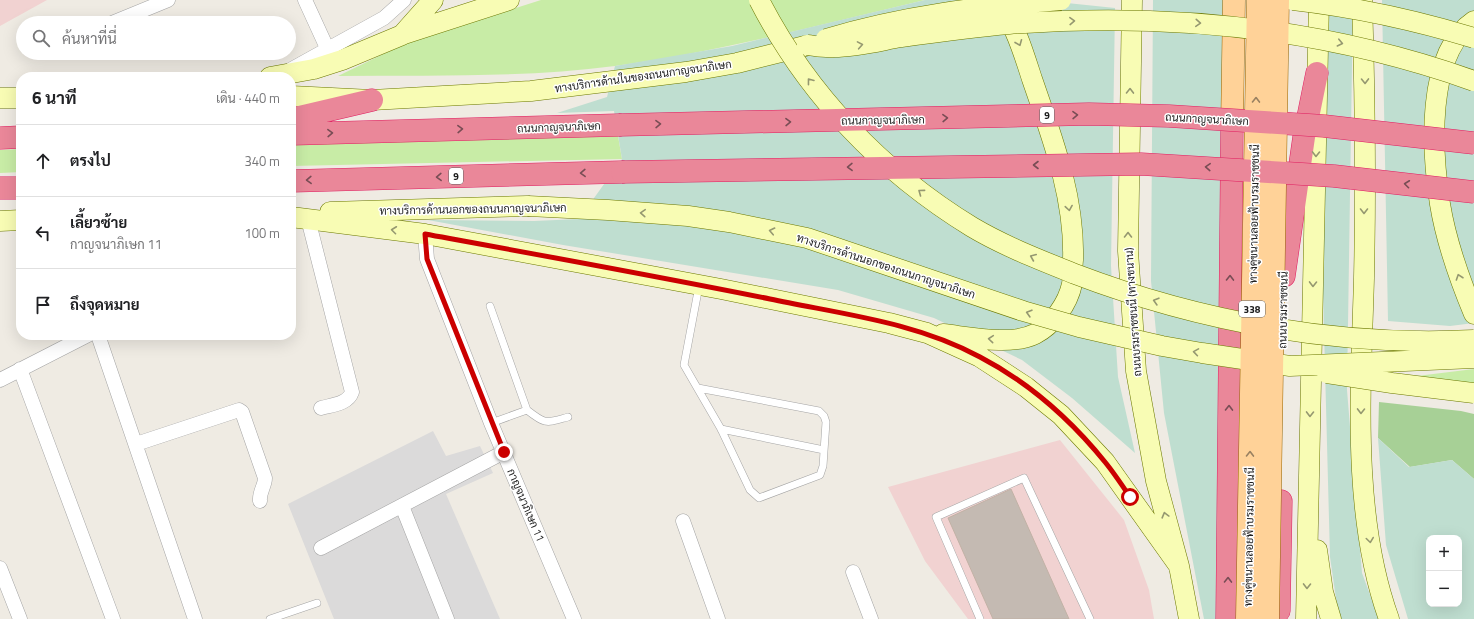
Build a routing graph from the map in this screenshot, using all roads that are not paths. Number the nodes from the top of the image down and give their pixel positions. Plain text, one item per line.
1 (168, 0) edge
2 (305, 0) edge
3 (404, 0) edge
4 (433, 0) edge
5 (509, 0) edge
6 (759, 0) edge
7 (990, 0) edge
8 (1061, 0) edge
9 (1132, 0) edge
10 (1234, 0) edge
11 (1258, 0) edge
12 (1278, 0) edge
13 (1287, 0) edge
14 (1293, 0) edge
15 (1319, 0) edge
16 (1362, 0) edge
17 (129, 16) edge
18 (1474, 21) edge
19 (402, 35) junction
20 (1474, 38) edge
21 (807, 45) junction
22 (327, 48) junction
23 (283, 72) edge
24 (296, 72) edge
25 (1318, 74) junction
26 (1474, 81) edge
27 (296, 96) edge
28 (0, 98) edge
29 (16, 98) edge
30 (372, 100) junction
31 (296, 118) edge
32 (1232, 126) joint
33 (1286, 130) joint
34 (296, 134) edge
35 (16, 137) edge
36 (0, 138) edge
37 (1474, 143) edge
38 (296, 181) edge
39 (0, 188) edge
40 (16, 188) edge
41 (1474, 192) edge
42 (297, 217) edge
43 (16, 220) edge
44 (0, 221) edge
45 (425, 234) junction
46 (1284, 276) junction
47 (700, 285) junction
48 (490, 306) dead end
49 (1474, 314) edge
50 (927, 333) junction
51 (78, 340) edge
52 (100, 340) edge
53 (1474, 340) edge
54 (1474, 358) edge
55 (1290, 366) junction
56 (20, 369) junction
57 (0, 380) edge
58 (698, 388) junction
59 (1474, 393) edge
60 (321, 408) dead end
61 (527, 410) junction
62 (568, 418) dead end
63 (491, 423) junction
64 (721, 429) junction
65 (136, 444) junction
66 (824, 450) junction
67 (504, 452) junction
68 (1309, 493) junction
69 (260, 501) dead end
70 (402, 506) junction
71 (683, 521) dead end
72 (321, 548) dead end
73 (1179, 566) junction
74 (0, 568) edge
75 (853, 572) dead end
76 (317, 604) dead end
77 (20, 619) edge
78 (113, 619) edge
79 (195, 619) edge
80 (270, 619) edge
81 (447, 619) edge
82 (574, 619) edge
83 (718, 619) edge
84 (871, 619) edge
85 (980, 619) edge
86 (1090, 619) edge
87 (1189, 619) edge
88 (1227, 619) edge
89 (1247, 619) edge
90 (1268, 619) edge
91 (1279, 619) edge
92 (1306, 619) edge
93 (1331, 619) edge
94 (1389, 619) edge

1 - 17 street
2 - 22 street
3 - 22 street
4 - 19 main road
5 - 19 main road
53 -> 6 main road, bridge
7 -> 50 main road
8 - 21 main road, ทางบริการด้านในของถนนกาญจนาภิเษก, bridge
73 -> 9 main road, ถนนบรมราชชนนี (ทางขนาน)
10 - 32 main road, 338
89 -> 11 main road, ทางคู่ขนานลอยฟ้าบรมราชชนนี / 338, bridge
12 - 90 main road, ทางคู่ขนานลอยฟ้าบรมราชชนนี / 338, bridge
13 - 33 main road, ถนนบรมราชชนนี
14 - 20 main road, bridge
15 - 25 main road
16 -> 94 main road
49 -> 18 main road
19 - 24 main road
21 -> 26 main road, bridge
21 - 30 main road, ทางบริการด้านในของถนนกาญจนาภิเษก
22 - 23 street
25 - 46 highway
25 -> 68 main road
27 - 30 main road, ทางบริการด้านในของถนนกาญจนาภิเษก
28 - 29 main road
30 - 31 highway
88 -> 32 highway, 338
33 - 46 highway, ถนนบรมราชชนนี
34 -> 37 highway, ถนนกาญจนาภิเษก / 9, bridge
35 - 36 highway
41 -> 38 highway, 9, bridge
39 - 40 highway
45 -> 42 main road
55 -> 42 main road, ทางบริการด้านนอกของถนนกาญจนาภิเษก, bridge
42 - 60 street
43 - 44 main road
45 - 47 main road
45 - 63 street, กาญจนาภิเษก 11
46 - 91 highway, ถนนบรมราชชนนี
47 - 50 main road
47 - 58 lane
48 - 61 lane
50 - 73 main road
51 - 56 street
52 - 65 street
54 - 55 main road, ทางบริการด้านนอกของถนนกาญจนาภิเษก, bridge
55 - 59 main road, bridge
56 - 57 street
56 - 78 street
58 - 64 lane
58 - 66 lane
61 - 62 lane
61 - 63 lane
63 - 67 street, กาญจนาภิเษก 11
64 - 66 lane
64 - 66 lane
65 - 69 street
65 - 79 street
67 - 70 street
67 - 82 street, กาญจนาภิเษก 11
68 -> 92 main road
68 - 93 main road
70 - 72 street
70 - 81 street
71 - 83 street
73 - 87 main road, ถนนบรมราชชนนี (ทางขนาน)
74 - 77 street
75 - 84 street
76 - 80 lane
85 - 86 lane

